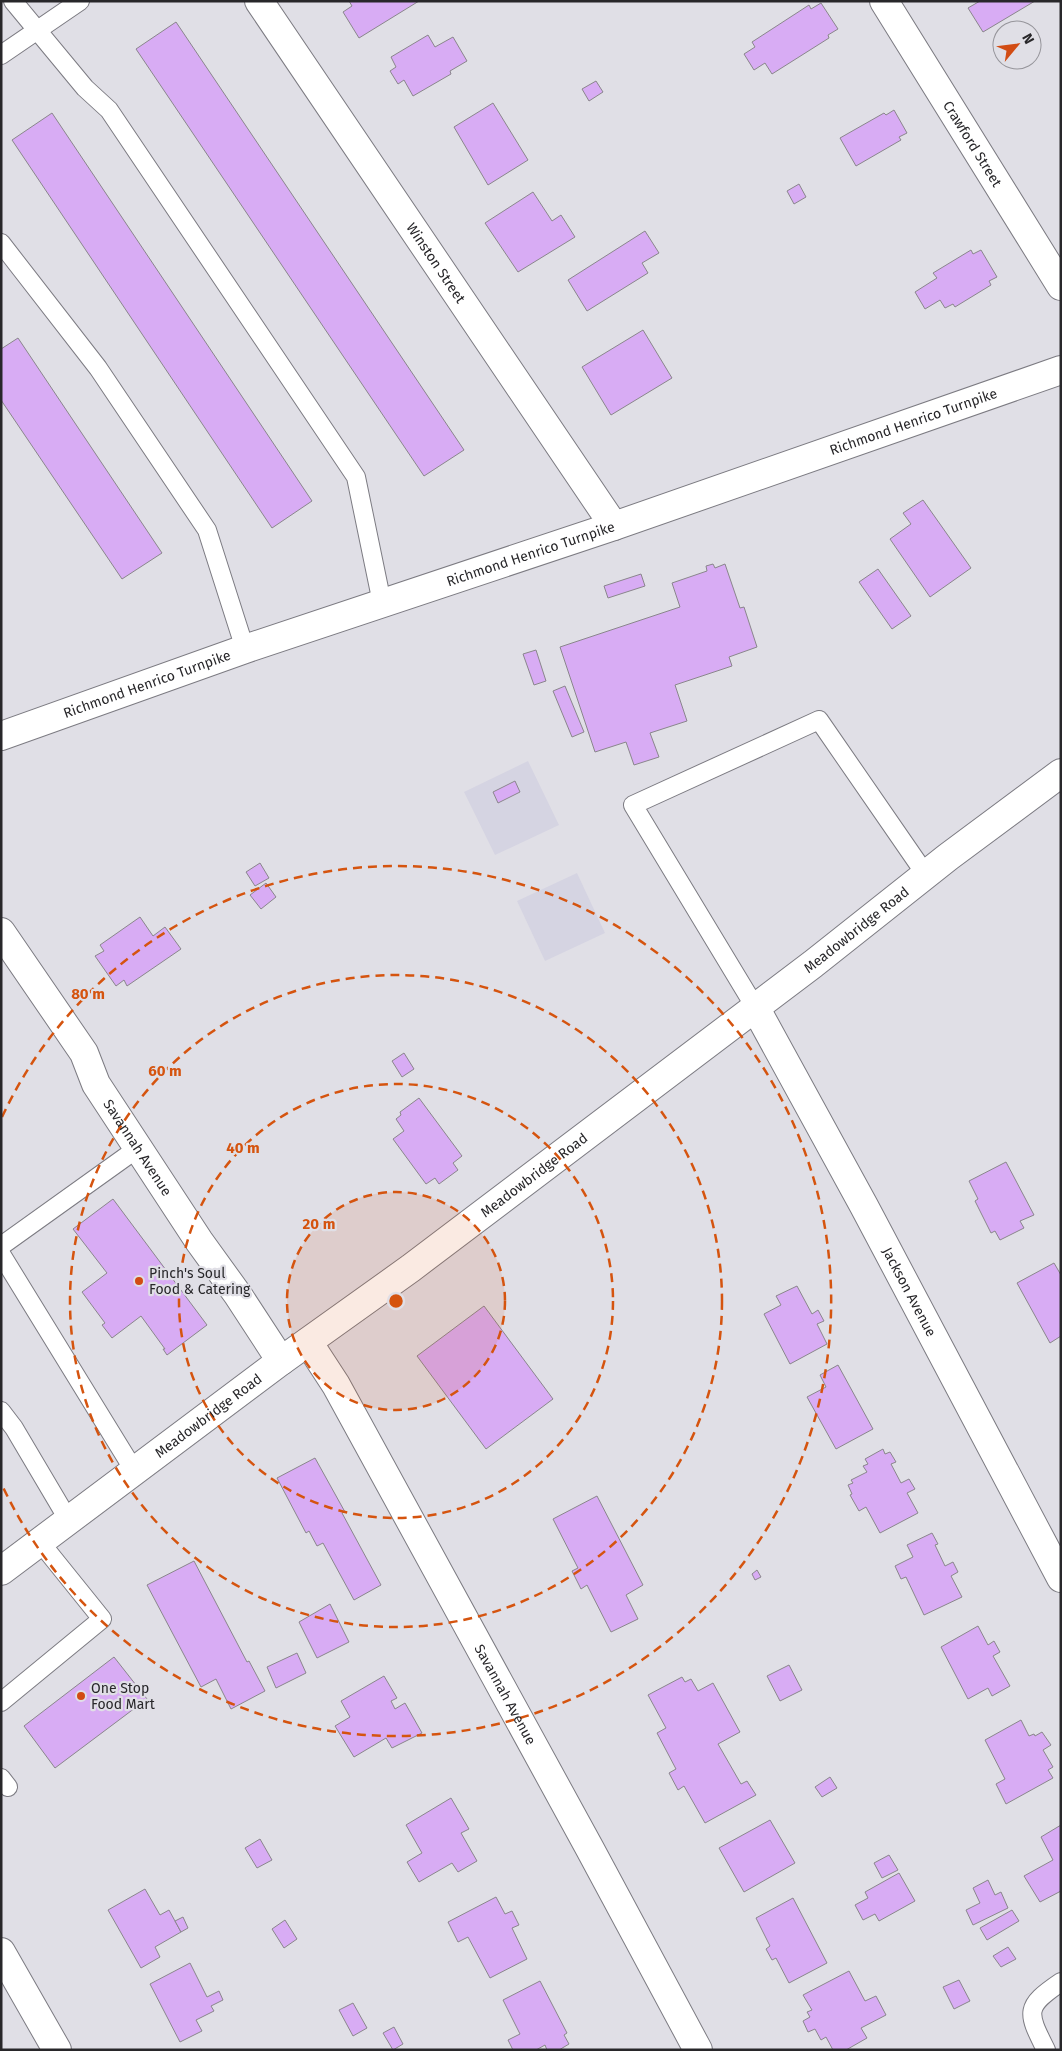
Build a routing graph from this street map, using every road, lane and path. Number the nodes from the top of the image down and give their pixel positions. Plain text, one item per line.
1 (13, 1) edge
2 (80, 1) edge
3 (259, 1) edge
4 (884, 1) edge
5 (37, 30) junction
6 (1, 55) edge
7 (1, 243) edge
8 (1061, 286) edge
9 (1061, 370) edge
10 (614, 526) junction
11 (382, 603) junction
12 (245, 649) junction
13 (1, 736) edge
14 (1061, 773) edge
15 (926, 875) junction
16 (1, 932) edge
17 (754, 1007) junction
18 (138, 1148) junction
19 (1, 1246) edge
20 (1, 1254) edge
21 (308, 1342) junction
22 (281, 1361) junction
23 (1, 1411) edge
24 (135, 1472) junction
25 (69, 1521) junction
26 (40, 1542) junction
27 (1, 1571) edge
28 (1061, 1578) edge
29 (1, 1702) edge
30 (2, 1956) edge
31 (1061, 1982) edge
32 (57, 2050) edge
33 (698, 2050) edge
34 (1046, 2050) edge

1 - 5 lane
2 - 5 lane
3 - 10 street, Winston Street
4 - 8 street, Crawford Street
5 - 6 lane
5 - 11 lane
7 - 12 lane
9 - 10 street, Richmond Henrico Turnpike
10 - 11 street, Richmond Henrico Turnpike
11 - 12 street, Richmond Henrico Turnpike
12 - 13 street, Richmond Henrico Turnpike
14 - 15 street, Meadowbridge Road
15 - 17 street, Meadowbridge Road
15 - 17 lane
16 - 18 street, Savannah Avenue
17 - 21 street, Meadowbridge Road
17 - 28 street, Jackson Avenue
18 - 19 lane
18 - 22 street, Savannah Avenue
20 - 24 lane
21 - 22 street, Meadowbridge Road
21 - 33 street, Savannah Avenue
22 - 24 street, Meadowbridge Road
23 - 25 lane
24 - 25 street, Meadowbridge Road
25 - 26 street, Meadowbridge Road
26 - 27 street, Meadowbridge Road
26 - 29 lane
30 - 32 street
31 - 34 lane

